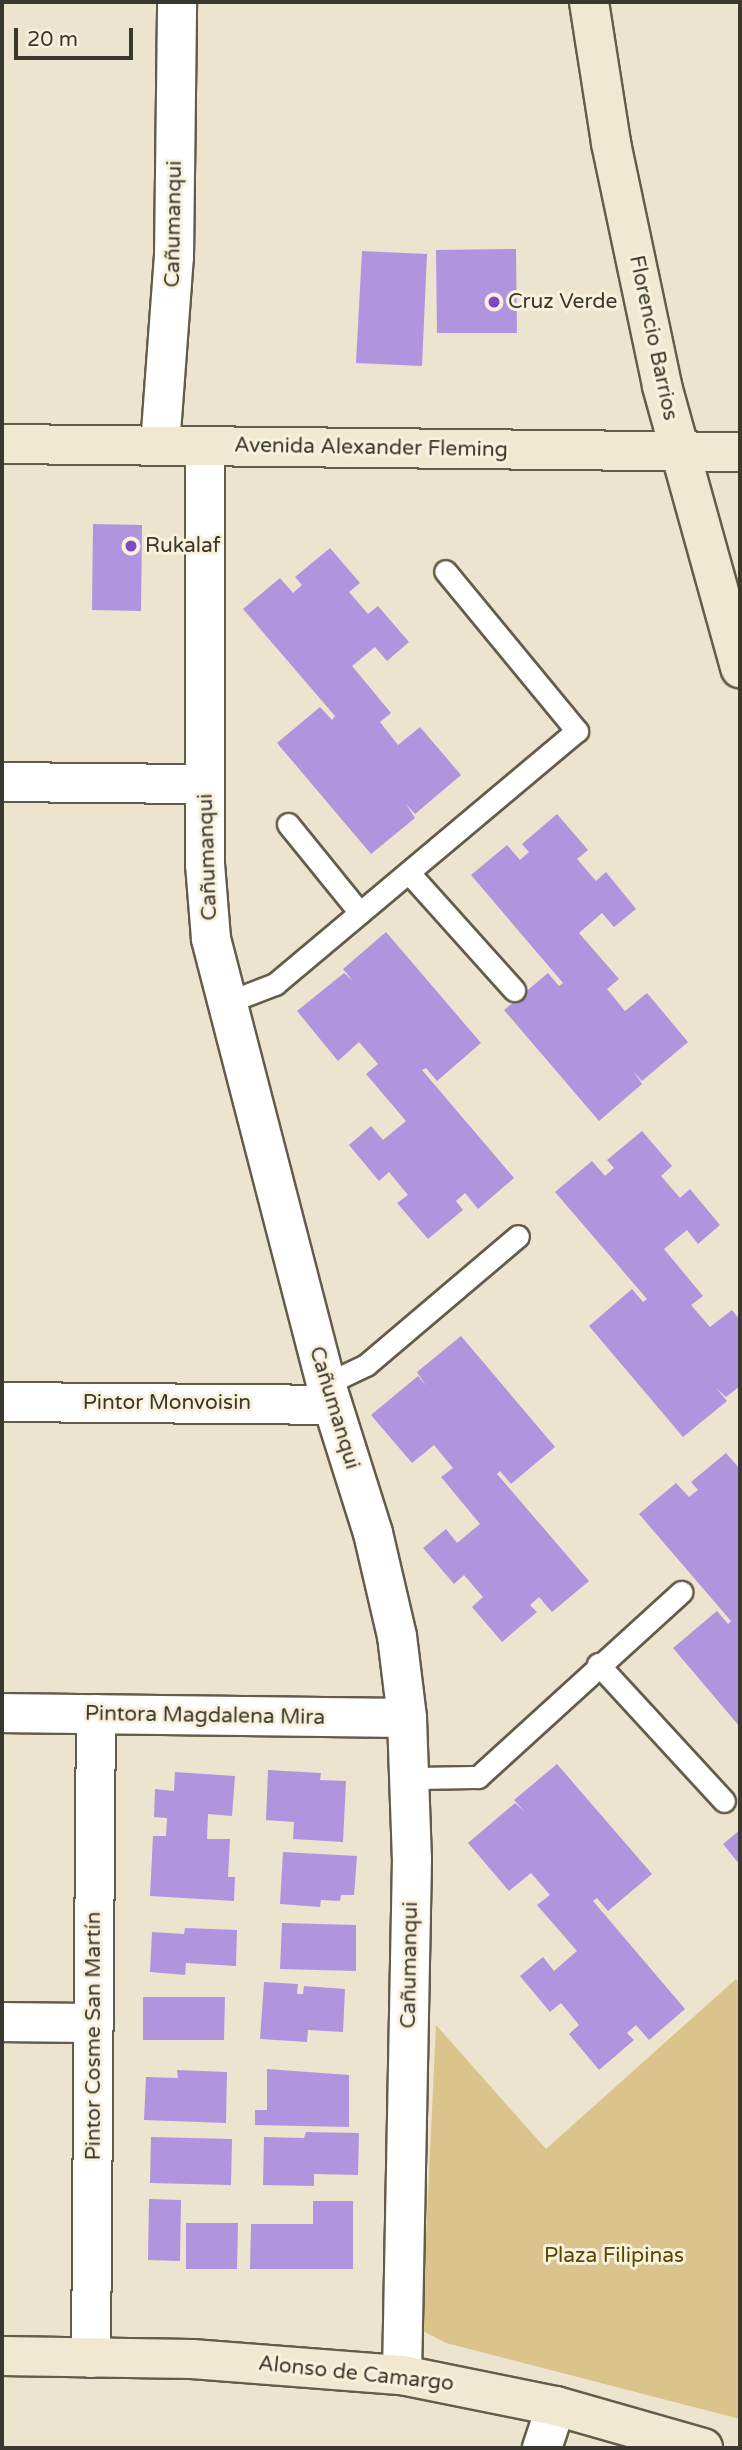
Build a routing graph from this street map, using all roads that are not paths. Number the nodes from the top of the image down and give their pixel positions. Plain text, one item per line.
1 (177, 2) edge
2 (589, 2) edge
3 (2, 444) edge
4 (160, 446) junction
5 (205, 446) junction
6 (679, 452) junction
7 (740, 453) edge
8 (445, 571) dead end
9 (740, 668) edge
10 (2, 782) edge
11 (205, 784) junction
12 (288, 824) dead end
13 (410, 874) junction
14 (360, 913) junction
15 (514, 990) dead end
16 (226, 1003) junction
17 (518, 1236) dead end
18 (329, 1394) junction
19 (2, 1402) edge
20 (681, 1592) dead end
21 (598, 1664) junction
22 (2, 1713) edge
23 (96, 1714) junction
24 (407, 1718) junction
25 (412, 1778) junction
26 (723, 1801) dead end
27 (2, 2022) edge
28 (94, 2023) junction
29 (2, 2357) edge
30 (91, 2358) junction
31 (402, 2375) junction
32 (555, 2406) junction
33 (542, 2448) edge
34 (703, 2448) edge

1 - 4 street, Cañumanqui
2 - 6 main road, Florencio Barrios
3 - 4 main road, Avenida Alexander Fleming
4 - 5 main road, Avenida Alexander Fleming
5 - 6 main road, Avenida Alexander Fleming
5 - 11 street, Cañumanqui
6 - 7 main road, Avenida Alexander Fleming
6 - 9 main road, Florencio Barrios
8 - 13 lane
10 - 11 street
11 - 16 street, Cañumanqui
12 - 14 lane
13 - 14 lane
13 - 15 lane
14 - 16 lane
16 - 18 street, Cañumanqui
17 - 18 lane
18 - 19 street, Pintor Monvoisin
18 - 24 street, Cañumanqui
20 - 21 lane
21 - 25 lane
21 - 26 lane
22 - 23 street, Pintora Magdalena Mira
23 - 24 street, Pintora Magdalena Mira
23 - 28 street, Pintor Cosme San Martín
24 - 25 street, Cañumanqui
25 - 31 street, Cañumanqui
27 - 28 street
28 - 30 street, Pintor Cosme San Martín
29 - 30 main road, Alonso de Camargo
30 - 31 main road, Alonso de Camargo
31 - 32 main road, Alonso de Camargo
32 - 33 street
32 - 34 main road, Alonso de Camargo

